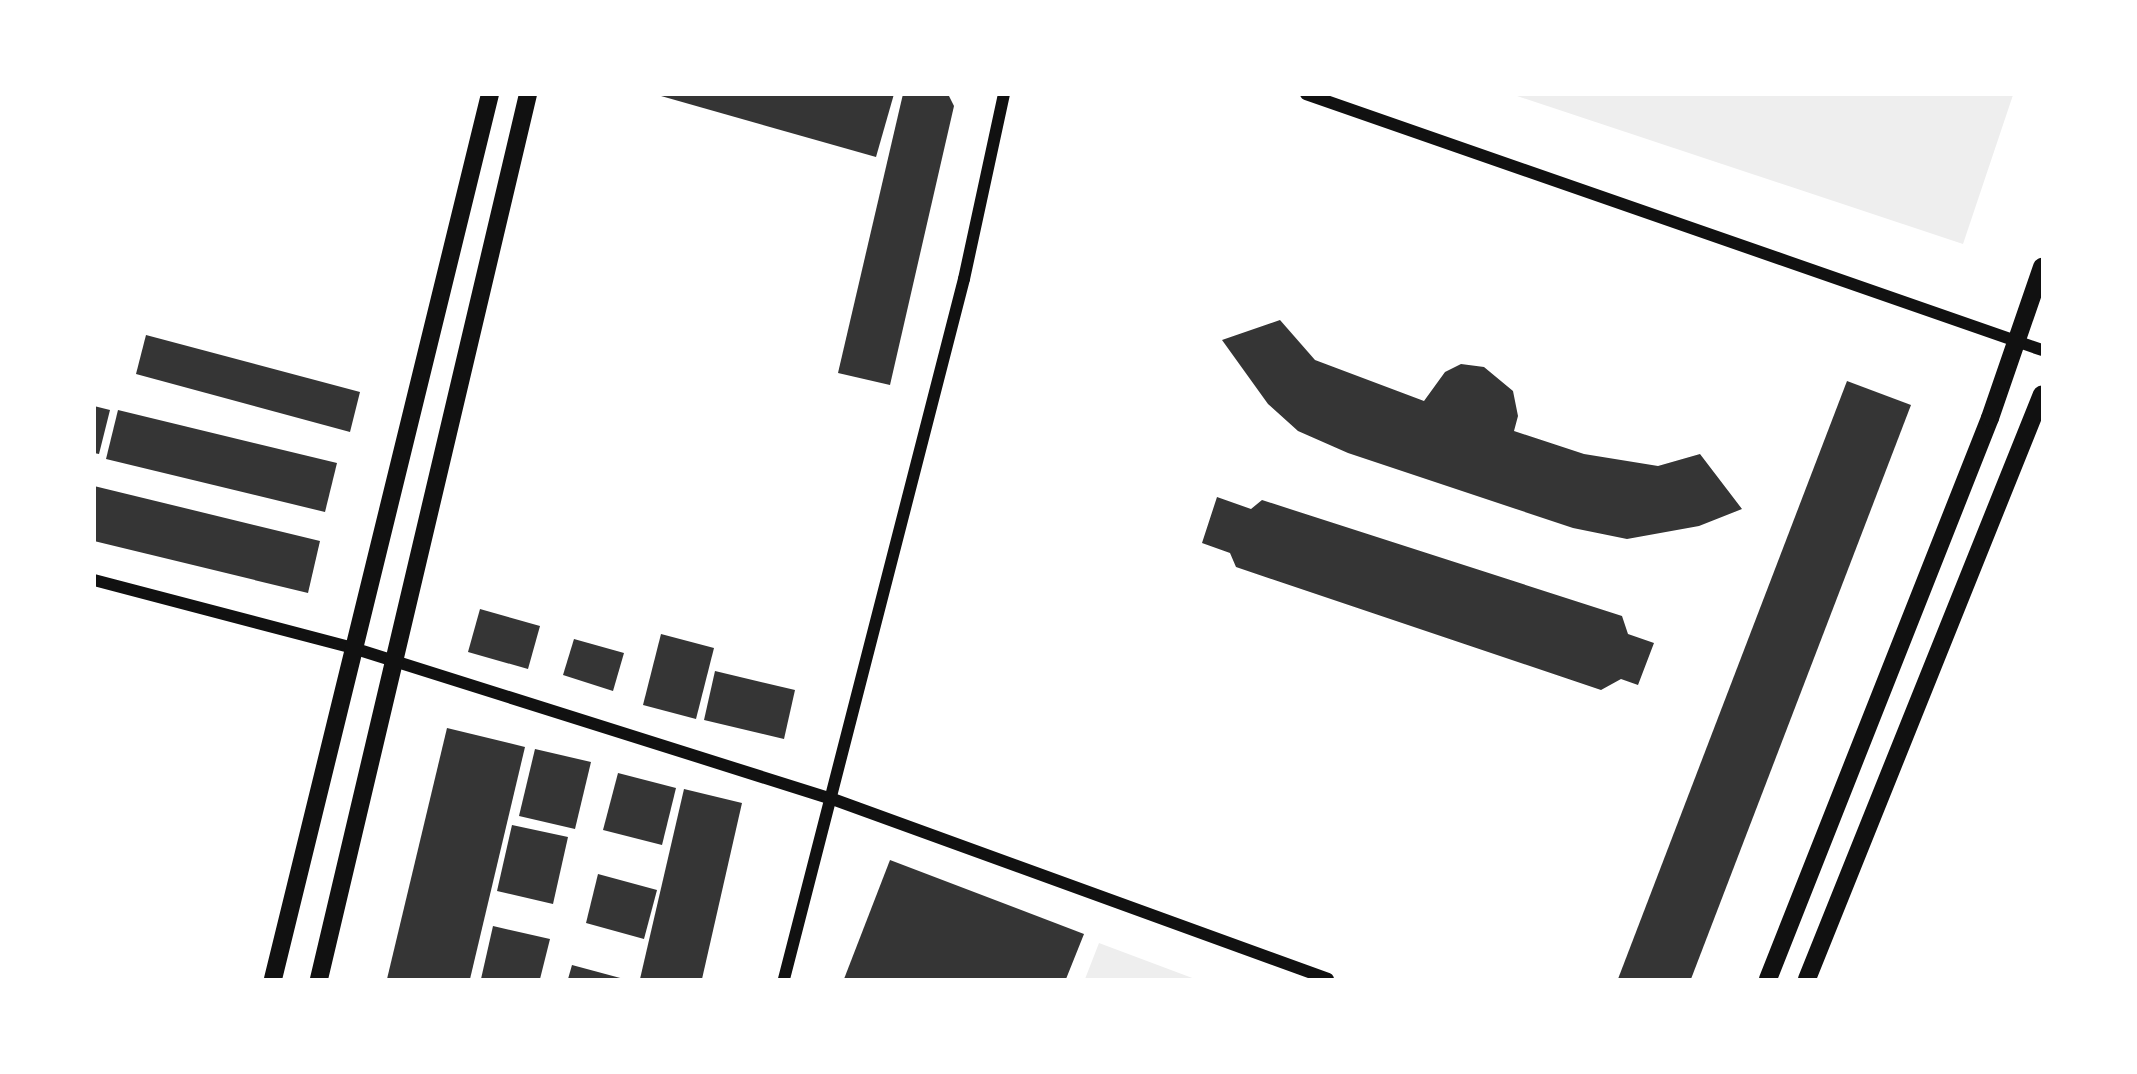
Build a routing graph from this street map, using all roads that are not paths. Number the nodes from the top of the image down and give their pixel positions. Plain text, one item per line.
1 (490, 94) edge
2 (528, 94) edge
3 (1004, 94) edge
4 (1306, 94) edge
5 (2042, 267) edge
6 (2019, 341) junction
7 (2042, 350) edge
8 (2042, 394) edge
9 (94, 580) edge
10 (353, 648) junction
11 (392, 661) junction
12 (828, 797) junction
13 (273, 979) edge
14 (319, 979) edge
15 (784, 979) edge
16 (1328, 979) edge
17 (1768, 979) edge
18 (1807, 979) edge

1 - 10 main road
2 - 11 main road
3 - 12 street
4 - 6 street
5 - 6 main road
6 - 7 street
6 - 17 main road
8 - 18 main road
9 - 10 street
10 - 11 street
10 - 13 main road
11 - 12 street
11 - 14 main road
12 - 15 street
12 - 16 street

